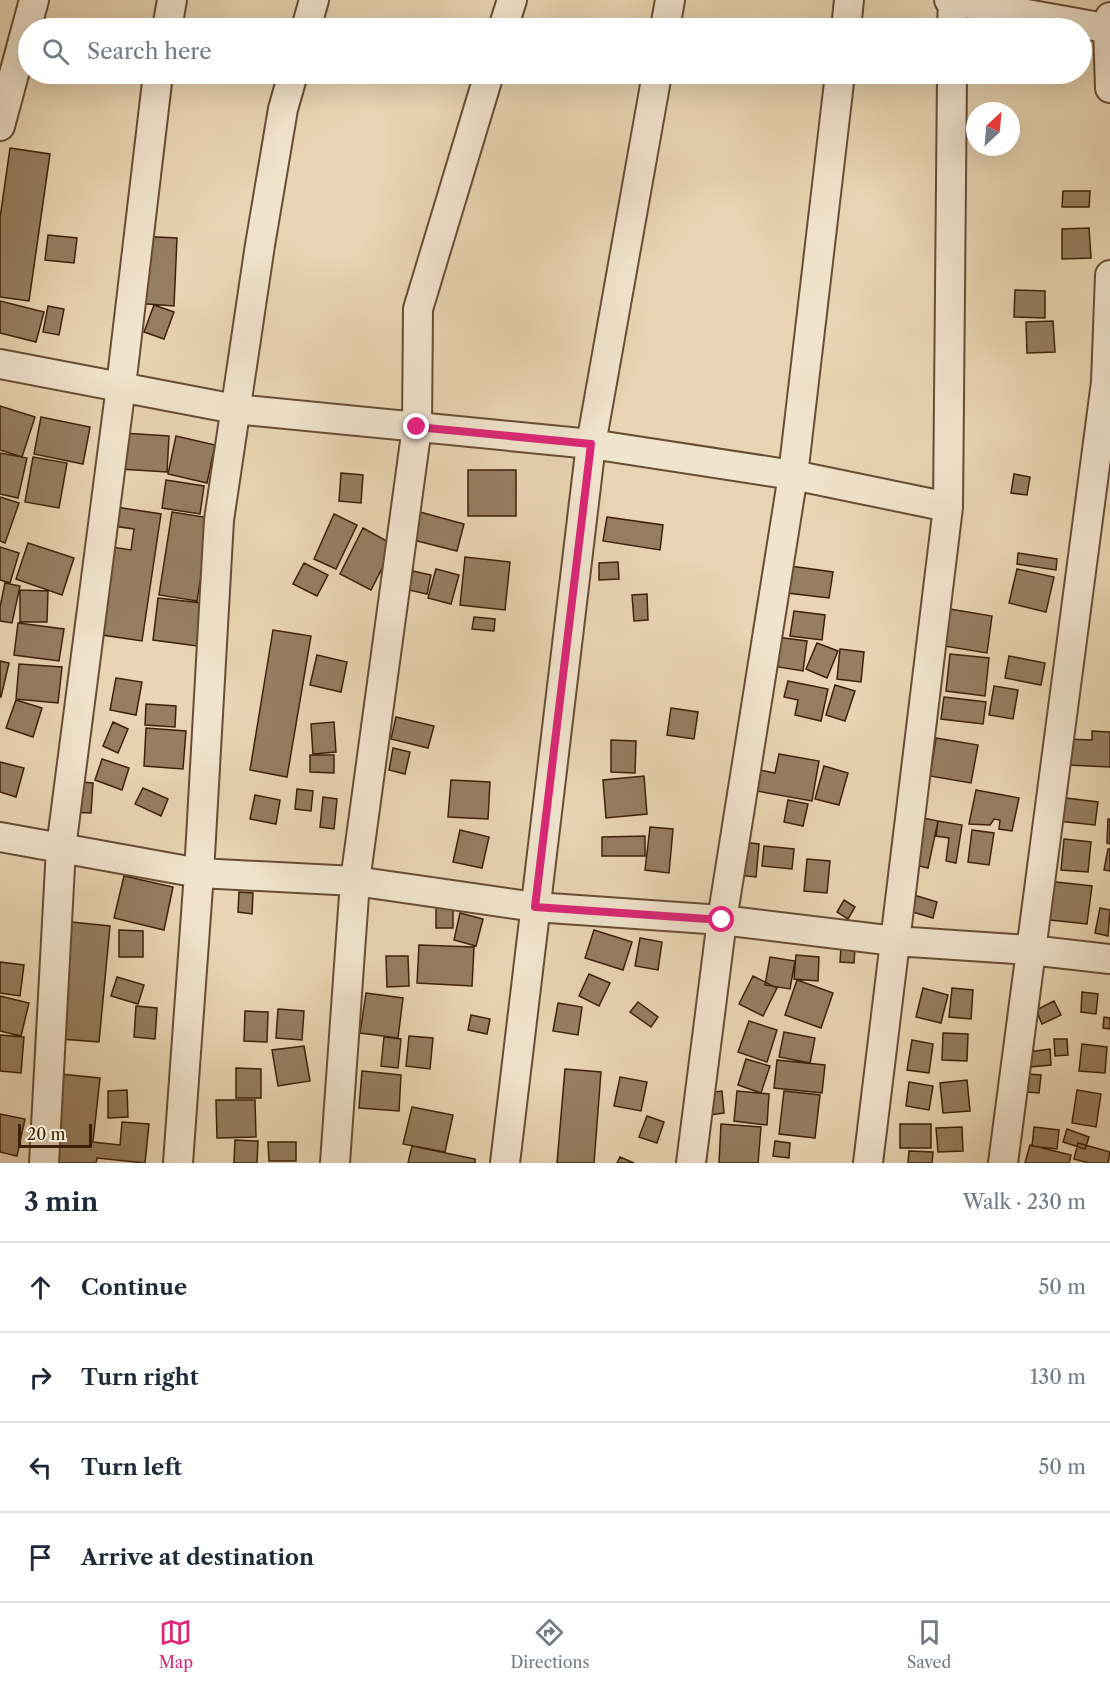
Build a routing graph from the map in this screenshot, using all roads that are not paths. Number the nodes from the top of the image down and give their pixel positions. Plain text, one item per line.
1 (34, 0) edge
2 (172, 0) edge
3 (314, 0) edge
4 (512, 0) edge
5 (670, 0) edge
6 (849, 0) edge
7 (952, 0) edge
8 (30, 18) edge
9 (169, 18) edge
10 (309, 18) edge
11 (506, 18) edge
12 (667, 18) edge
13 (847, 18) edge
14 (952, 18) edge
15 (1065, 18) edge
16 (1092, 22) edge
17 (1109, 25) edge
18 (18, 67) edge
19 (157, 84) edge
20 (290, 84) edge
21 (486, 84) edge
22 (655, 84) edge
23 (839, 84) edge
24 (952, 84) edge
25 (1110, 88) edge
26 (0, 126) edge
27 (1110, 275) edge
28 (0, 364) edge
29 (121, 386) junction
30 (235, 409) junction
31 (417, 427) junction
32 (591, 444) junction
33 (793, 475) junction
34 (948, 507) junction
35 (0, 837) edge
36 (61, 848) junction
37 (199, 873) junction
38 (355, 881) junction
39 (535, 907) junction
40 (722, 920) junction
41 (895, 941) junction
42 (1030, 950) junction
43 (1110, 959) edge
44 (44, 1163) edge
45 (178, 1163) edge
46 (335, 1163) edge
47 (505, 1163) edge
48 (691, 1163) edge
49 (868, 1163) edge
50 (1003, 1163) edge

1 - 8 street
2 - 9 street
3 - 10 street
4 - 11 street
5 - 12 street
6 - 13 street
7 - 14 street
7 - 15 street
16 - 17 street
17 - 25 street
18 - 26 street
19 - 29 street
20 - 30 street
21 - 31 street
22 - 32 street
23 - 33 street
24 - 34 street
27 - 42 street
28 - 29 street
29 - 30 street
29 - 36 street
30 - 31 street
30 - 37 street
31 - 32 street
31 - 38 street
32 - 33 street
32 - 39 street
33 - 34 street
33 - 40 street
34 - 41 street
35 - 36 street
36 - 37 street
36 - 44 street
37 - 38 street
37 - 45 street
38 - 39 street
38 - 46 street
39 - 40 street
39 - 47 street
40 - 41 street
40 - 48 street
41 - 42 street
41 - 49 street
42 - 43 street
42 - 50 street

